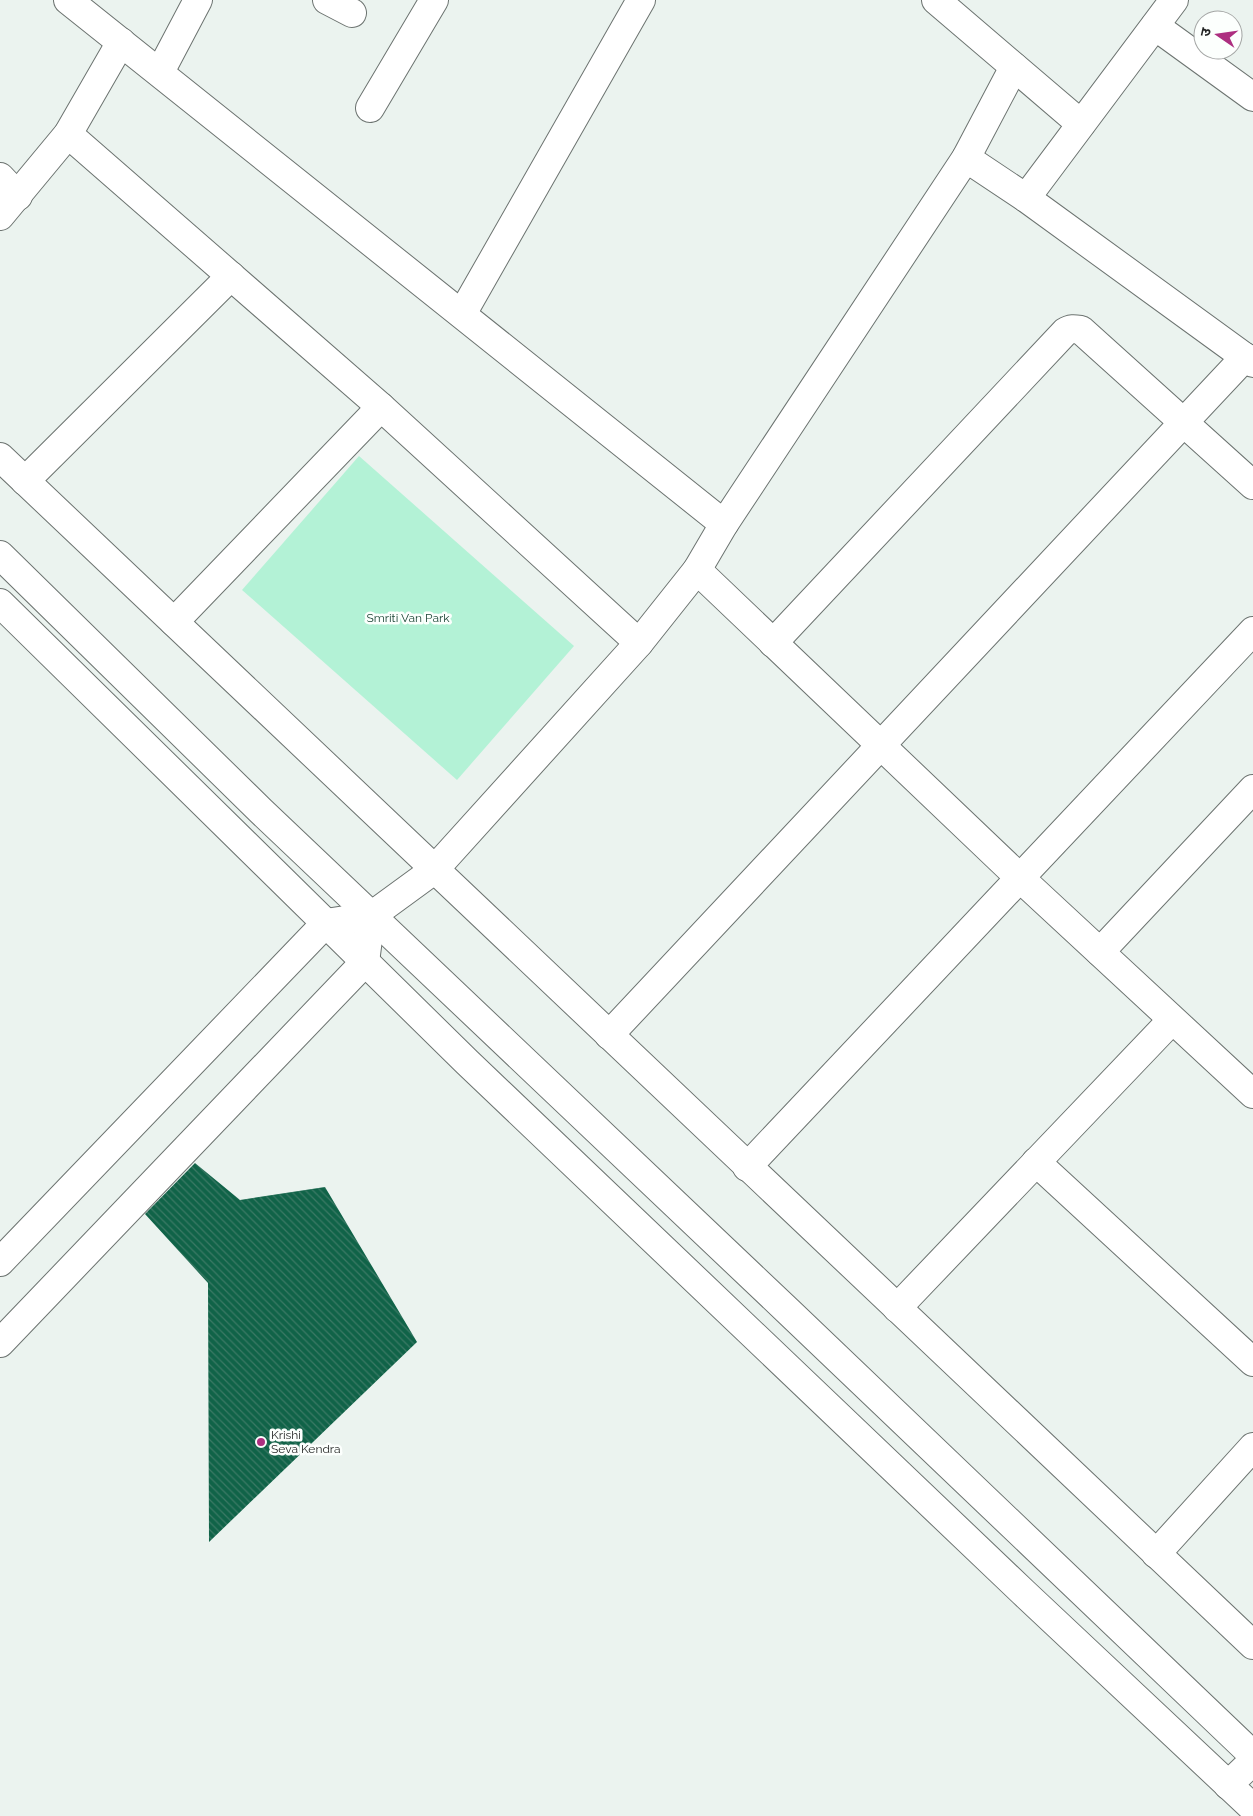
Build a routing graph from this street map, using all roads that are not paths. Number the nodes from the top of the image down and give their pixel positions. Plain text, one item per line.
1 (68, 0) edge
2 (198, 0) edge
3 (327, 0) edge
4 (434, 0) edge
5 (641, 0) edge
6 (936, 0) edge
7 (1174, 0) edge
8 (352, 13) dead end
9 (1155, 26) junction
10 (122, 42) junction
11 (1014, 67) junction
12 (160, 72) junction
13 (1253, 98) edge
14 (370, 108) dead end
15 (1081, 124) junction
16 (68, 134) junction
17 (966, 158) junction
18 (9, 186) edge
19 (1026, 198) junction
20 (0, 216) edge
21 (231, 276) junction
22 (462, 314) junction
23 (1249, 360) edge
24 (382, 407) junction
25 (1183, 423) junction
26 (0, 457) edge
27 (25, 480) junction
28 (1253, 486) edge
29 (724, 524) junction
30 (0, 554) edge
31 (697, 570) junction
32 (0, 604) edge
33 (174, 622) junction
34 (1253, 631) edge
35 (639, 643) junction
36 (773, 643) junction
37 (880, 746) junction
38 (1253, 789) edge
39 (434, 870) junction
40 (1020, 878) junction
41 (371, 916) junction
42 (326, 923) junction
43 (1100, 952) junction
44 (365, 962) junction
45 (1172, 1020) junction
46 (609, 1035) junction
47 (1253, 1094) edge
48 (1036, 1162) junction
49 (747, 1167) junction
50 (0, 1262) edge
51 (897, 1308) junction
52 (0, 1343) edge
53 (1253, 1362) edge
54 (1253, 1447) edge
55 (1156, 1554) junction
56 (1253, 1645) edge
57 (1253, 1755) edge
58 (1253, 1761) edge
59 (1228, 1785) junction
60 (1253, 1808) edge

1 - 10 street
2 - 12 street
3 - 8 street
4 - 14 street
5 - 22 street
6 - 11 street
7 - 9 street
9 - 13 street
9 - 15 street
10 - 12 street
10 - 16 street
11 - 15 street
11 - 17 street
12 - 22 street
15 - 19 street
16 - 18 street
16 - 21 street
17 - 19 street
17 - 29 street
18 - 20 street
19 - 23 street
21 - 24 street
21 - 27 street
22 - 29 street
23 - 25 street
24 - 33 street
24 - 35 street
25 - 28 street
25 - 36 street
25 - 37 street
26 - 27 street
27 - 33 street
29 - 31 street
30 - 41 street
31 - 35 street
31 - 36 street
32 - 42 street
33 - 39 street
34 - 40 street
35 - 39 street
36 - 37 street
37 - 40 street
37 - 46 street
38 - 43 street
39 - 41 street
39 - 46 street
40 - 43 street
40 - 49 street
41 - 42 street
41 - 44 street
41 - 57 street
42 - 44 street
42 - 50 street
43 - 45 street
44 - 52 street
44 - 59 street
45 - 47 street
45 - 48 street
46 - 49 street
48 - 51 street
48 - 53 street
49 - 51 street
51 - 55 street
54 - 55 street
55 - 56 street
58 - 59 street
59 - 60 street

